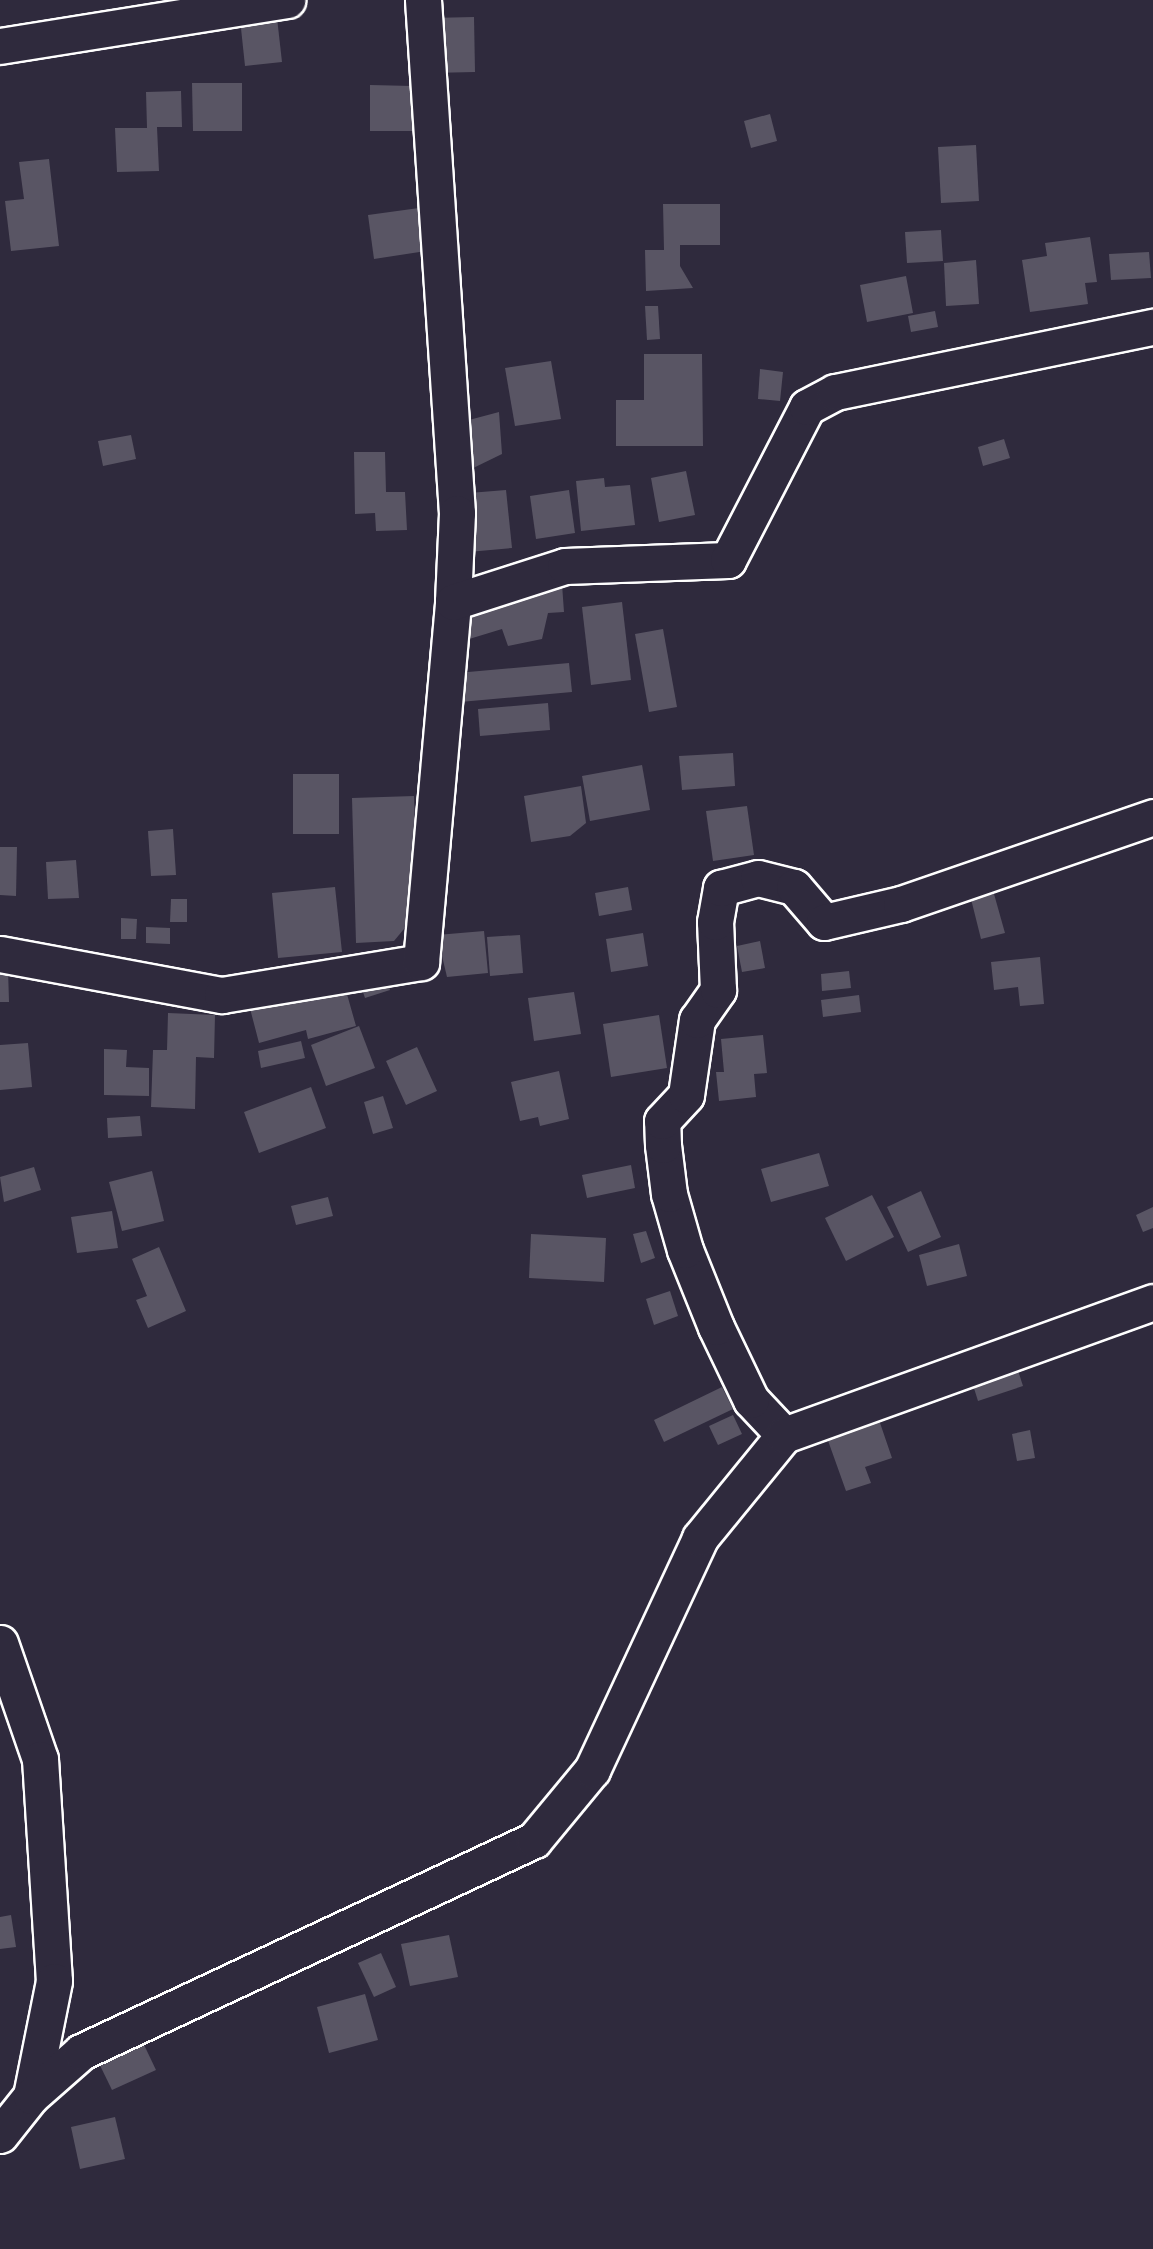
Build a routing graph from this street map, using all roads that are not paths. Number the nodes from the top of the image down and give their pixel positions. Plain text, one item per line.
1 (286, 0) edge
2 (423, 0) edge
3 (0, 46) edge
4 (1153, 328) edge
5 (453, 602) junction
6 (1153, 818) edge
7 (0, 954) edge
8 (1153, 1302) edge
9 (784, 1435) junction
10 (0, 1643) edge
11 (31, 2096) junction
12 (0, 2136) edge

1 - 3 street
2 - 5 street
4 - 5 street
5 - 7 street
6 - 9 street
8 - 9 street
9 - 11 street
10 - 11 street
11 - 12 street

